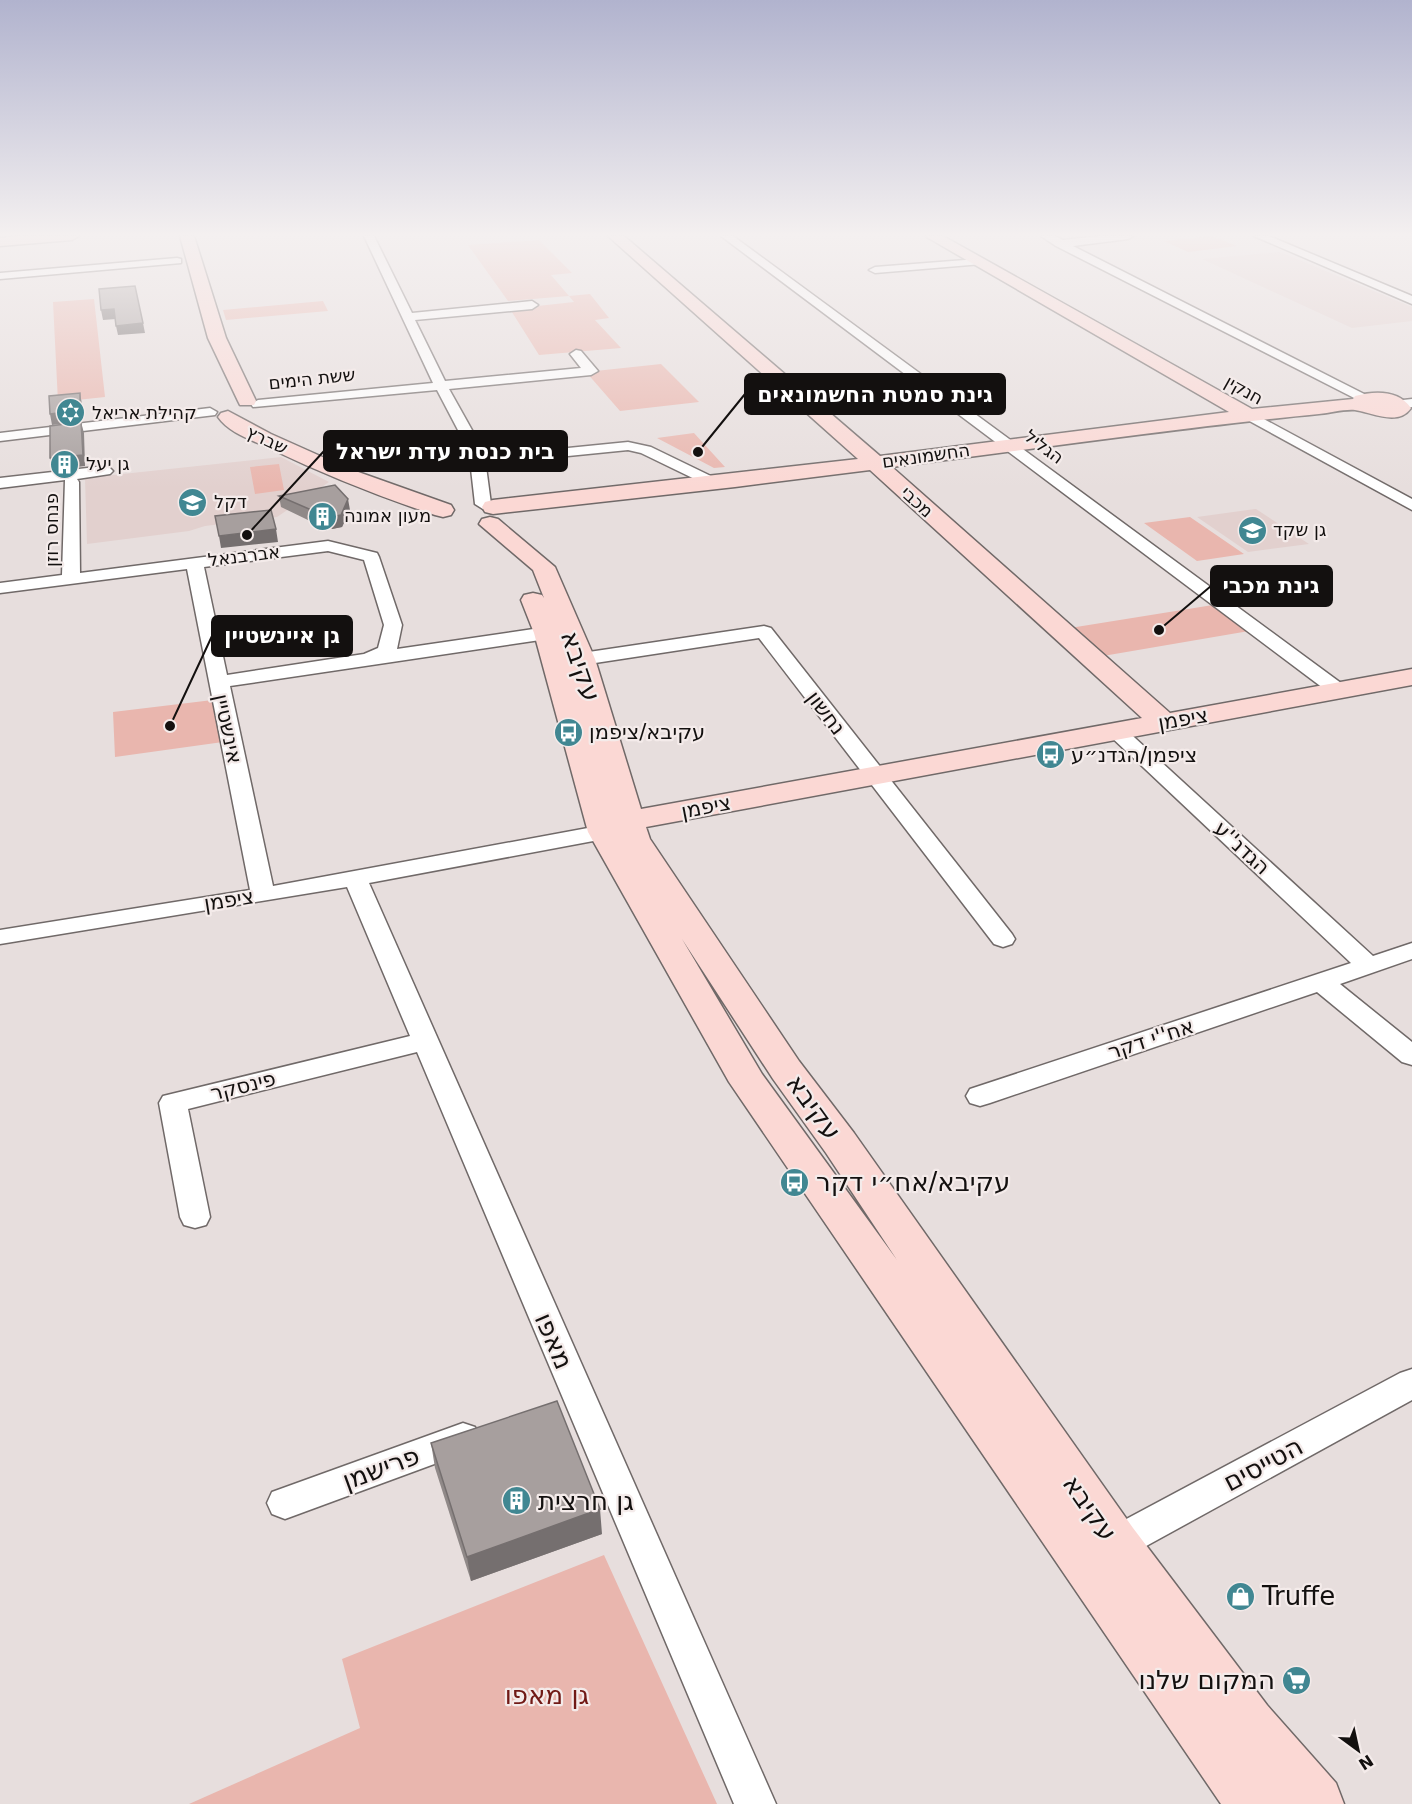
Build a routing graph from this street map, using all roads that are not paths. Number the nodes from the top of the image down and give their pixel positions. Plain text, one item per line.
1 (196, 320) edge
2 (210, 320) edge
3 (409, 320) edge
4 (711, 320) edge
5 (840, 320) edge
6 (1081, 320) edge
7 (1208, 320) edge
8 (400, 329) dead end
9 (576, 354) dead end
10 (209, 362) dead end
11 (435, 387) junction
12 (1363, 401) junction
13 (253, 406) junction
14 (1402, 406) edge
15 (219, 415) junction
16 (1249, 415) junction
17 (1412, 420) edge
18 (0, 437) edge
19 (1009, 445) junction
20 (476, 451) junction
21 (874, 464) junction
22 (105, 471) dead end
23 (71, 482) dead end
24 (712, 482) junction
25 (0, 483) edge
26 (1412, 505) edge
27 (472, 515) junction
28 (194, 562) junction
29 (71, 578) junction
30 (0, 588) edge
31 (547, 633) junction
32 (369, 659) junction
33 (582, 660) junction
34 (1412, 677) edge
35 (218, 682) junction
36 (1338, 690) junction
37 (1163, 722) junction
38 (1116, 731) junction
39 (873, 775) junction
40 (616, 827) junction
41 (355, 878) junction
42 (263, 895) junction
43 (0, 937) edge
44 (1003, 939) dead end
45 (1412, 951) edge
46 (1368, 966) junction
47 (1321, 982) junction
48 (425, 1041) junction
49 (1412, 1056) edge
50 (981, 1096) dead end
51 (195, 1217) dead end
52 (1412, 1383) edge
53 (578, 1397) junction
54 (544, 1409) edge
55 (488, 1429) edge
56 (285, 1503) dead end
57 (1115, 1544) junction
58 (755, 1804) edge
59 (1256, 1804) edge
60 (1315, 1804) edge

1 - 10 street, שברץ
2 - 13 street, שברץ
3 - 11 street
4 - 21 street, מכבי
5 - 19 street, הגליל
6 - 16 street, חנקין
7 - 12 street
8 - 11 street
9 - 11 street, ששת הימים
11 - 13 street, ששת הימים
11 - 20 street
12 - 14 street, החשמונאים
12 - 16 street, החשמונאים
13 - 15 street
13 - 27 street, שברץ
14 - 17 street, החשמונאים
15 - 18 street
15 - 27 street, שברץ
16 - 19 street, החשמונאים
16 - 26 street, חנקין
19 - 21 street, החשמונאים
19 - 36 street, הגליל
20 - 24 street
20 - 27 street
21 - 24 street, החשמונאים
21 - 37 street, מכבי
22 - 25 street, פנחס רוזן
23 - 29 street, פנחס רוזן
24 - 27 street, החשמונאים
27 - 31 street, עקיבא
27 - 33 street, עקיבא
28 - 29 street, אברבנאל
28 - 32 street, אברבנאל
28 - 35 street, אינשטיין
29 - 30 street, אברבנאל
31 - 32 street
31 - 40 street, עקיבא
32 - 35 street
33 - 39 street, נחשון
33 - 40 street, עקיבא
34 - 36 street, ציפמן
35 - 42 street, אינשטיין
36 - 37 street, ציפמן
37 - 38 street, ציפמן
38 - 39 street, ציפמן
38 - 46 street, הגדנ''ע
39 - 40 street, ציפמן
39 - 44 street, נחשון
40 - 41 street, ציפמן
40 - 57 street, עקיבא
40 - 59 street, עקיבא
41 - 42 street, ציפמן
41 - 48 street, מאפו
42 - 43 street, ציפמן
45 - 46 street, אח''י דקר
46 - 47 street, אח''י דקר
47 - 49 street
47 - 50 street, אח''י דקר
48 - 51 street, פינסקר
48 - 53 street, מאפו
52 - 57 street, הטייסים
53 - 54 street
53 - 58 street, מאפו
55 - 56 street, פרישמן
57 - 60 street, עקיבא

